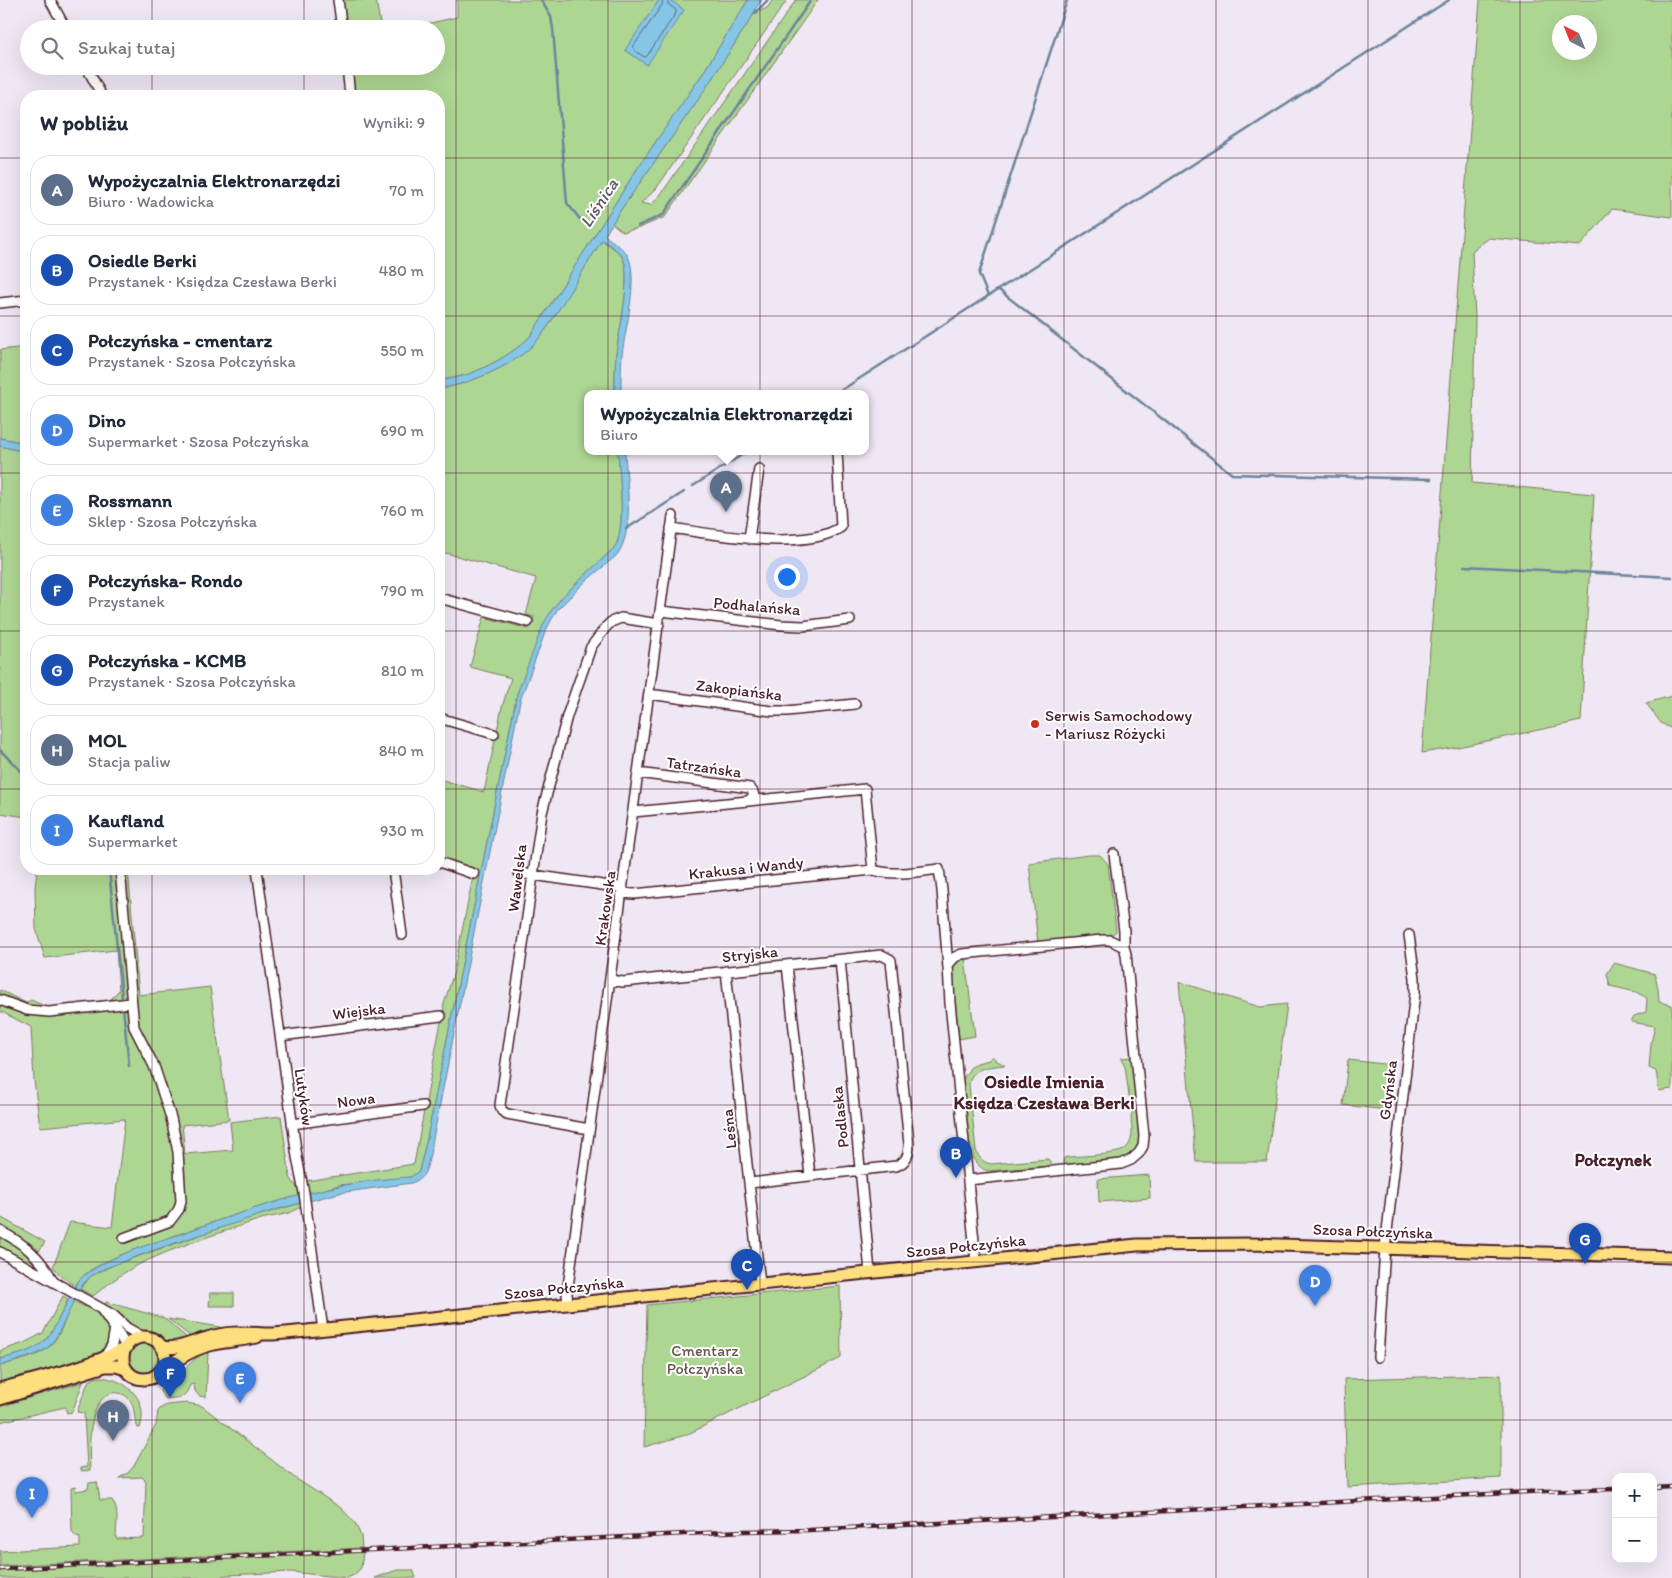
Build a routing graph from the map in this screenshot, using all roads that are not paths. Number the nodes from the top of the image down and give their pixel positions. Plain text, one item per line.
1 (50, 0) edge
2 (338, 0) edge
3 (61, 20) edge
4 (341, 20) edge
5 (91, 75) edge
6 (348, 75) edge
7 (99, 90) edge
8 (349, 90) edge
9 (20, 301) edge
10 (0, 303) edge
11 (837, 455) edge
12 (759, 469) dead end
13 (673, 516) dead end
14 (671, 528) junction
15 (749, 539) junction
16 (445, 600) edge
17 (661, 611) junction
18 (850, 620) dead end
19 (528, 622) dead end
20 (659, 624) junction
21 (649, 694) junction
22 (855, 704) dead end
23 (445, 720) edge
24 (494, 734) dead end
25 (638, 774) junction
26 (748, 801) junction
27 (633, 812) junction
28 (1114, 854) dead end
29 (445, 864) edge
30 (873, 870) junction
31 (519, 873) dead end
32 (474, 874) dead end
33 (120, 875) edge
34 (258, 875) edge
35 (395, 875) edge
36 (533, 875) junction
37 (623, 890) junction
38 (402, 935) dead end
39 (1409, 935) dead end
40 (1124, 946) junction
41 (840, 960) junction
42 (787, 965) junction
43 (726, 971) junction
44 (948, 971) junction
45 (610, 980) junction
46 (0, 1000) edge
47 (126, 1003) junction
48 (441, 1016) dead end
49 (280, 1036) junction
50 (423, 1106) dead end
51 (292, 1124) junction
52 (589, 1129) junction
53 (861, 1171) junction
54 (810, 1176) junction
55 (968, 1180) junction
56 (750, 1183) junction
57 (0, 1230) edge
58 (124, 1238) dead end
59 (1385, 1248) junction
60 (0, 1252) edge
61 (1672, 1257) edge
62 (976, 1261) junction
63 (870, 1272) junction
64 (54, 1282) junction
65 (760, 1284) junction
66 (568, 1304) junction
67 (100, 1309) junction
68 (115, 1328) junction
69 (323, 1330) junction
70 (267, 1334) junction
71 (143, 1337) junction
72 (162, 1346) junction
73 (126, 1347) junction
74 (1378, 1357) dead end
75 (103, 1358) junction
76 (126, 1369) junction
77 (162, 1371) junction
78 (0, 1389) edge
79 (0, 1398) edge

1 - 3 street
2 - 4 street
5 - 7 street
6 - 8 street
9 - 10 street
11 - 15 street
12 - 15 street
13 - 14 street, Krakowska
14 - 15 street
14 - 17 street, Krakowska
16 - 19 street
17 - 18 street, Podhalańska
17 - 20 street, Krakowska
20 - 21 street, Krakowska
20 - 36 street, Wawelska
21 - 22 street, Zakopiańska
21 - 25 street, Krakowska
23 - 24 street
25 - 26 street, Tatrzańska
25 - 27 street, Krakowska
26 - 27 street, Tatrzańska
26 - 30 street, Tatrzańska
27 - 37 street, Krakowska
28 - 40 street
29 - 32 street
30 - 37 street, Krakusa i Wandy
30 - 44 street, Krakusa i Wandy
31 - 36 street, Krakusa i Wandy
33 - 47 street
34 - 49 street, Lutyków
35 - 38 street
36 - 37 street, Krakusa i Wandy
36 - 52 street, Wawelska
37 - 45 street, Krakowska
39 - 59 street, Gdyńska
40 - 44 street
40 - 55 street
41 - 42 street, Stryjska
41 - 53 street, Podlaska
41 - 53 street, Stryjska
42 - 43 street, Stryjska
42 - 54 street
43 - 45 street, Stryjska
43 - 56 street, Leśna
44 - 55 street
45 - 52 street, Krakowska
46 - 47 street
47 - 58 street
48 - 49 street, Wiejska
49 - 51 street, Lutyków
50 - 51 street, Nowa
51 - 69 street, Lutyków
52 - 66 street, Krakowska
53 - 54 street
53 - 63 street, Podlaska
54 - 56 street
55 - 62 street
56 - 65 street, Leśna
57 - 64 street
59 - 61 main road, Szosa Połczyńska
59 - 62 main road, Szosa Połczyńska
59 - 74 street, Gdyńska
60 - 64 street
62 - 63 main road, Szosa Połczyńska
63 - 65 main road, Szosa Połczyńska
64 - 67 street
65 - 66 main road, Szosa Połczyńska
66 - 69 main road, Szosa Połczyńska
67 - 68 street
67 - 71 street
68 - 73 street
68 - 75 street
69 - 70 main road, Szosa Połczyńska
70 - 72 main road, Szosa Połczyńska
70 - 77 main road, Szosa Połczyńska
71 - 72 main road
71 - 73 main road
72 - 77 main road
73 - 75 main road
73 - 76 main road
75 - 78 main road
76 - 77 main road
76 - 79 main road

